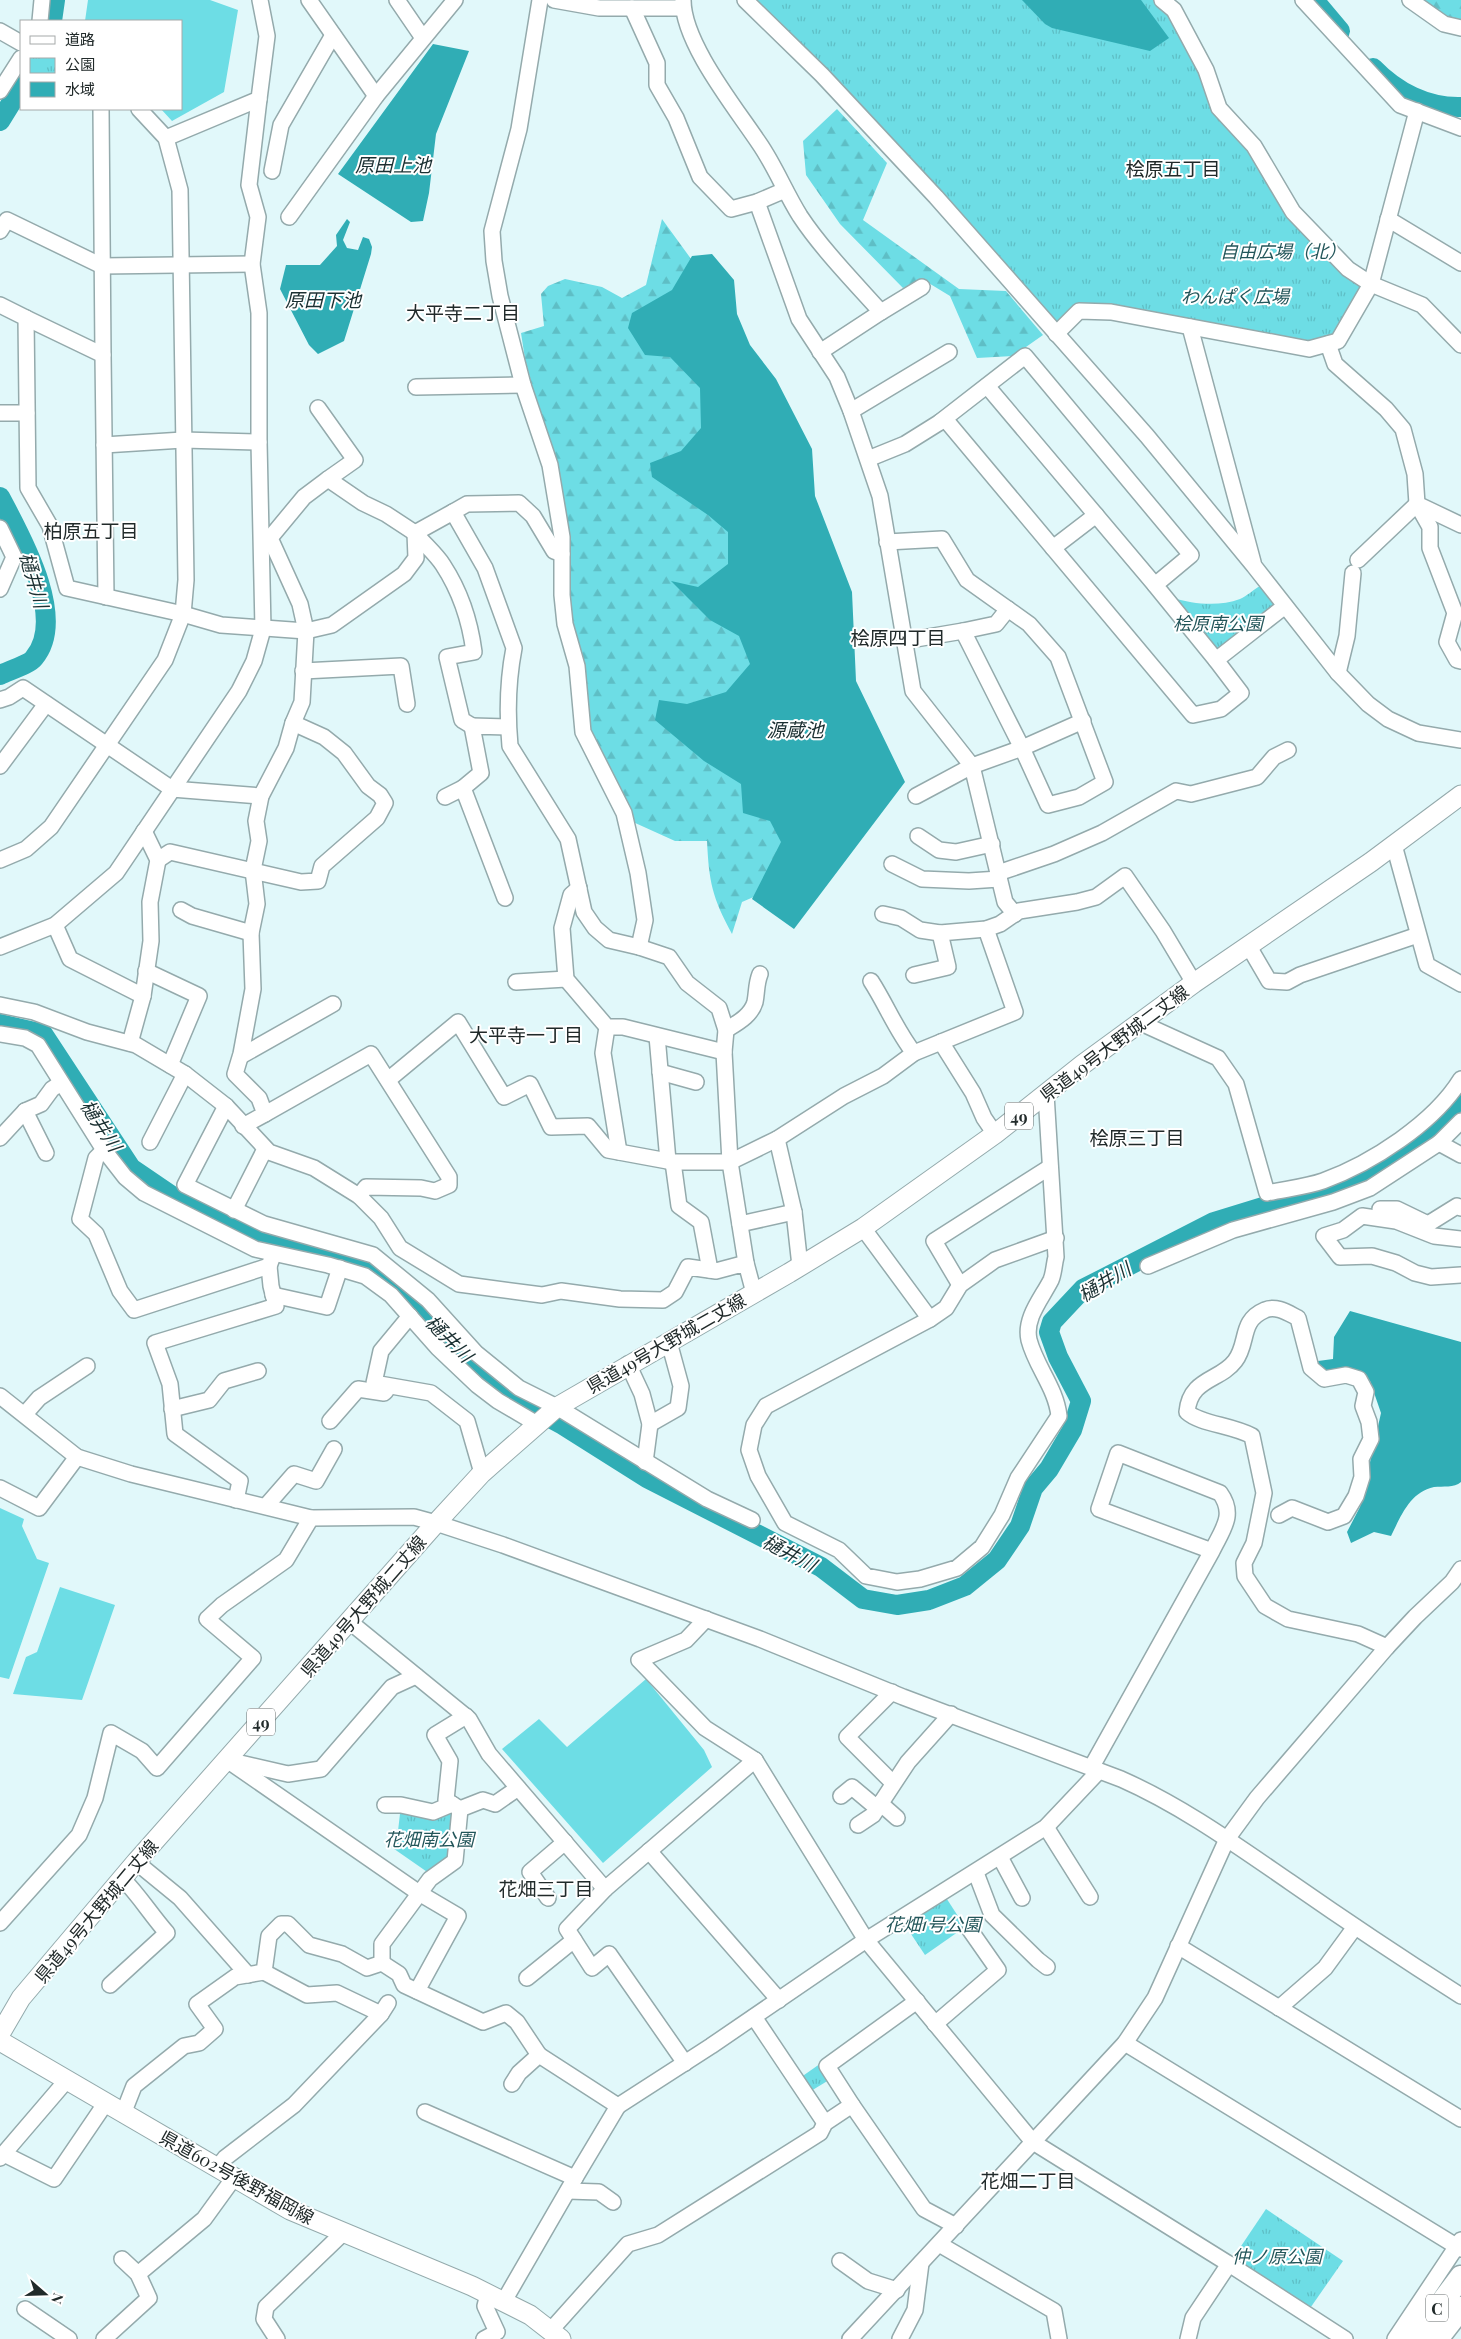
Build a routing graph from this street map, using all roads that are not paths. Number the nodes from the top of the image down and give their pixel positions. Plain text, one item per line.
1 (42, 0) edge
2 (260, 0) edge
3 (309, 0) edge
4 (397, 0) edge
5 (454, 0) edge
6 (540, 0) edge
7 (554, 0) edge
8 (744, 0) edge
9 (1162, 0) edge
10 (1302, 0) edge
11 (1410, 0) edge
12 (683, 4) edge
13 (632, 8) junction
14 (40, 20) edge
15 (1461, 28) edge
16 (0, 31) edge
17 (333, 35) junction
18 (423, 38) junction
19 (20, 42) edge
20 (20, 60) edge
21 (0, 91) edge
22 (376, 96) junction
23 (259, 99) junction
24 (101, 110) edge
25 (140, 110) edge
26 (1417, 112) junction
27 (1461, 128) edge
28 (166, 138) junction
29 (272, 171) dead end
30 (785, 190) junction
31 (757, 202) junction
32 (289, 217) dead end
33 (1388, 219) junction
34 (0, 231) edge
35 (1461, 263) edge
36 (181, 264) junction
37 (252, 264) junction
38 (102, 266) junction
39 (1371, 284) junction
40 (922, 287) dead end
41 (0, 305) edge
42 (881, 312) junction
43 (26, 318) junction
44 (1190, 327) junction
45 (1056, 334) junction
46 (1328, 344) junction
47 (1461, 345) edge
48 (820, 352) junction
49 (949, 352) dead end
50 (103, 355) junction
51 (523, 385) junction
52 (987, 386) junction
53 (416, 387) dead end
54 (318, 408) dead end
55 (851, 411) junction
56 (0, 413) edge
57 (27, 414) junction
58 (940, 422) junction
59 (183, 440) junction
60 (258, 442) junction
61 (104, 445) junction
62 (868, 459) junction
63 (328, 479) junction
64 (1417, 504) junction
65 (453, 512) junction
66 (1096, 515) junction
67 (1461, 525) edge
68 (0, 528) edge
69 (415, 533) junction
70 (887, 542) junction
71 (1053, 548) junction
72 (562, 554) junction
73 (1254, 566) junction
74 (1155, 585) junction
75 (0, 589) edge
76 (106, 597) junction
77 (1285, 606) junction
78 (1008, 609) junction
79 (183, 614) junction
80 (263, 629) junction
81 (306, 631) junction
82 (963, 631) junction
83 (904, 641) junction
84 (1216, 660) junction
85 (1461, 661) edge
86 (303, 671) junction
87 (1338, 673) junction
88 (0, 700) edge
89 (46, 704) junction
90 (407, 704) dead end
91 (1083, 721) junction
92 (293, 723) junction
93 (472, 726) junction
94 (508, 727) junction
95 (1461, 740) edge
96 (107, 745) junction
97 (1022, 748) junction
98 (1288, 750) dead end
99 (0, 766) edge
100 (972, 766) junction
101 (463, 788) junction
102 (172, 789) junction
103 (1461, 795) edge
104 (261, 796) junction
105 (916, 796) dead end
106 (445, 797) dead end
107 (144, 831) junction
108 (918, 836) dead end
109 (992, 844) junction
110 (1394, 845) junction
111 (0, 860) edge
112 (158, 860) junction
113 (892, 864) dead end
114 (253, 870) junction
115 (998, 876) junction
116 (579, 888) junction
117 (505, 898) dead end
118 (181, 910) dead end
119 (883, 914) dead end
120 (1015, 914) junction
121 (54, 925) junction
122 (986, 929) junction
123 (251, 933) junction
124 (940, 934) junction
125 (1418, 935) junction
126 (1248, 945) junction
127 (0, 947) edge
128 (639, 947) junction
129 (146, 971) junction
130 (760, 974) dead end
131 (914, 975) dead end
132 (566, 979) junction
133 (871, 980) dead end
134 (1459, 981) edge
135 (516, 982) dead end
136 (1194, 983) junction
137 (143, 996) junction
138 (333, 1004) dead end
139 (0, 1005) edge
140 (1141, 1023) junction
141 (607, 1027) junction
142 (726, 1030) junction
143 (0, 1034) edge
144 (657, 1036) junction
145 (941, 1042) junction
146 (130, 1043) junction
147 (724, 1052) junction
148 (914, 1053) junction
149 (240, 1056) junction
150 (170, 1064) junction
151 (660, 1072) junction
152 (185, 1074) junction
153 (1461, 1079) edge
154 (388, 1080) junction
155 (696, 1082) dead end
156 (62, 1083) junction
157 (1046, 1094) junction
158 (226, 1106) junction
159 (25, 1111) junction
160 (264, 1114) junction
161 (1461, 1121) edge
162 (243, 1126) junction
163 (995, 1134) junction
164 (0, 1138) edge
165 (777, 1139) junction
166 (150, 1142) dead end
167 (1439, 1142) junction
168 (265, 1149) junction
169 (104, 1150) junction
170 (619, 1152) junction
171 (46, 1153) dead end
172 (1461, 1155) edge
173 (670, 1161) junction
174 (730, 1162) junction
175 (1050, 1167) junction
176 (1370, 1188) junction
177 (359, 1196) junction
178 (1461, 1208) edge
179 (234, 1210) junction
180 (794, 1212) junction
181 (1375, 1213) junction
182 (740, 1224) junction
183 (863, 1228) junction
184 (1056, 1238) junction
185 (1461, 1239) edge
186 (271, 1260) junction
187 (746, 1262) junction
188 (800, 1266) junction
189 (1148, 1266) dead end
190 (340, 1268) junction
191 (710, 1270) junction
192 (1461, 1275) edge
193 (960, 1285) junction
194 (754, 1293) junction
195 (273, 1294) junction
196 (410, 1316) junction
197 (930, 1319) junction
198 (669, 1342) junction
199 (628, 1364) junction
200 (87, 1366) dead end
201 (258, 1371) dead end
202 (390, 1386) junction
203 (0, 1396) edge
204 (557, 1407) junction
205 (172, 1408) junction
206 (24, 1414) junction
207 (330, 1421) dead end
208 (537, 1424) junction
209 (650, 1424) junction
210 (334, 1449) dead end
211 (77, 1457) junction
212 (645, 1462) junction
213 (482, 1473) junction
214 (0, 1488) edge
215 (236, 1500) junction
216 (266, 1506) junction
217 (1279, 1515) dead end
218 (311, 1518) junction
219 (752, 1520) dead end
220 (436, 1523) junction
221 (1212, 1551) junction
222 (1458, 1579) edge
223 (706, 1619) junction
224 (350, 1622) junction
225 (1387, 1647) junction
226 (416, 1676) junction
227 (892, 1692) junction
228 (951, 1714) junction
229 (466, 1716) junction
230 (227, 1760) junction
231 (755, 1760) junction
232 (1095, 1770) junction
233 (893, 1783) junction
234 (518, 1788) junction
235 (841, 1796) dead end
236 (385, 1805) dead end
237 (456, 1806) junction
238 (879, 1806) junction
239 (898, 1818) dead end
240 (858, 1824) dead end
241 (1046, 1827) junction
242 (1227, 1839) junction
243 (565, 1842) junction
244 (649, 1851) junction
245 (1000, 1857) junction
246 (136, 1862) junction
247 (976, 1873) junction
248 (122, 1878) junction
249 (605, 1889) junction
250 (419, 1893) junction
251 (548, 1898) dead end
252 (1022, 1898) dead end
253 (1090, 1898) dead end
254 (0, 1922) edge
255 (1355, 1927) junction
256 (970, 1930) dead end
257 (574, 1940) junction
258 (866, 1940) junction
259 (1178, 1946) junction
260 (382, 1963) junction
261 (1048, 1966) dead end
262 (264, 1972) junction
263 (248, 1975) junction
264 (527, 1978) dead end
265 (110, 1985) dead end
266 (417, 1992) junction
267 (1461, 1996) edge
268 (779, 2000) junction
269 (916, 2001) junction
270 (1279, 2008) junction
271 (754, 2017) junction
272 (935, 2024) junction
273 (0, 2034) edge
274 (0, 2040) edge
275 (1125, 2042) junction
276 (538, 2055) junction
277 (685, 2063) junction
278 (66, 2081) junction
279 (512, 2084) dead end
280 (105, 2104) junction
281 (852, 2105) junction
282 (618, 2106) junction
283 (425, 2112) dead end
284 (123, 2114) junction
285 (1461, 2119) edge
286 (825, 2123) junction
287 (1033, 2142) junction
288 (2, 2156) edge
289 (217, 2168) junction
290 (233, 2179) junction
291 (572, 2184) junction
292 (613, 2202) dead end
293 (956, 2226) junction
294 (343, 2232) junction
295 (939, 2244) junction
296 (1460, 2245) edge
297 (122, 2259) dead end
298 (840, 2261) dead end
299 (921, 2263) junction
300 (1228, 2264) junction
301 (138, 2274) junction
302 (1461, 2278) edge
303 (897, 2290) junction
304 (496, 2298) junction
305 (1461, 2308) edge
306 (25, 2309) dead end
307 (1461, 2321) edge
308 (556, 2334) edge
309 (271, 2337) edge
310 (69, 2339) edge
311 (104, 2339) edge
312 (484, 2339) edge
313 (850, 2339) edge
314 (900, 2339) edge
315 (1059, 2339) edge
316 (1188, 2339) edge
317 (1345, 2339) edge
318 (1395, 2339) edge
319 (1415, 2339) edge
320 (1437, 2339) edge
321 (1447, 2339) edge

1 - 14 street
2 - 23 street
3 - 17 street
4 - 18 street
5 - 18 street
6 - 51 street
7 - 13 street
8 - 45 street
9 - 39 street
10 - 26 street
11 - 15 street
12 - 13 street
12 - 30 street
13 - 31 street
16 - 19 street
17 - 22 street
17 - 29 street
18 - 22 street
20 - 21 street
22 - 32 street
23 - 28 street
23 - 37 street
24 - 38 street
25 - 28 street
26 - 27 street
26 - 33 street
28 - 36 street
30 - 31 street
30 - 42 street
31 - 48 street
33 - 35 street
33 - 39 street
34 - 38 street
36 - 37 street
36 - 38 street
36 - 59 street
37 - 60 street
38 - 50 street
39 - 46 street
39 - 47 street
40 - 42 street
41 - 43 street
42 - 48 street
43 - 50 street
43 - 57 street
44 - 45 street
44 - 46 street
44 - 73 street
45 - 73 street
46 - 64 street
48 - 55 street
49 - 55 street
50 - 61 street
51 - 53 street
51 - 72 street
52 - 58 street
52 - 66 street
52 - 74 street
54 - 63 street
55 - 62 street
56 - 57 street
57 - 76 street
58 - 62 street
58 - 71 street
59 - 60 street
59 - 61 street
59 - 79 street
60 - 80 street
61 - 76 street
62 - 70 street
63 - 69 street
63 - 81 street
64 - 67 street
64 - 85 street
64 - 87 street
65 - 69 street
65 - 72 street
65 - 94 street
66 - 71 street
66 - 74 street
68 - 75 street
69 - 81 street
69 - 93 street
70 - 78 street
70 - 83 street
71 - 84 street
72 - 128 street
73 - 77 street
74 - 84 street
76 - 79 street
77 - 84 street
77 - 87 street
78 - 82 street
78 - 91 street
79 - 80 street
79 - 96 street
80 - 81 street
80 - 102 street
81 - 86 street
82 - 83 street
82 - 97 street
83 - 100 street
86 - 90 street
86 - 92 street
87 - 95 street
88 - 89 street
89 - 96 street
89 - 99 street
91 - 97 street
91 - 97 street
92 - 104 street
92 - 114 street
93 - 94 street
93 - 101 street
94 - 116 street
96 - 102 street
96 - 111 street
97 - 100 street
98 - 115 street
100 - 105 street
100 - 109 street
101 - 106 street
101 - 117 street
102 - 104 street
102 - 107 street
103 - 110 main road, 県道49号大野城二丈線 / 49
104 - 114 street
107 - 112 street
107 - 121 street
108 - 109 street
109 - 115 street
110 - 125 street
110 - 126 main road, 県道49号大野城二丈線 / 49
112 - 114 street
112 - 129 street
113 - 115 street
114 - 123 street
115 - 120 street
116 - 128 street
116 - 132 street
118 - 123 street
119 - 124 street
120 - 122 street
120 - 136 street
121 - 127 street
121 - 137 street
122 - 124 street
122 - 145 street
123 - 149 street
124 - 131 street
125 - 126 street
125 - 134 street
126 - 136 main road, 県道49号大野城二丈線 / 49
128 - 142 street
129 - 137 street
129 - 150 street
130 - 142 street
132 - 135 street
132 - 141 street
133 - 148 street
136 - 140 main road, 県道49号大野城二丈線 / 49
137 - 146 street
138 - 149 street
139 - 146 street
140 - 153 street
140 - 157 main road, 県道49号大野城二丈線 / 49
141 - 144 street
141 - 170 street
142 - 147 street
143 - 156 street
144 - 147 street
144 - 151 street
145 - 148 street
145 - 163 street
146 - 150 street
147 - 174 street
148 - 165 street
149 - 160 street
150 - 152 street
151 - 155 street
151 - 173 street
152 - 158 street
152 - 166 street
154 - 160 street
154 - 170 street
154 - 177 street
156 - 159 street
156 - 169 street
157 - 163 main road, 県道49号大野城二丈線 / 49
157 - 175 street
158 - 162 street
158 - 179 street
159 - 164 street
159 - 171 street
160 - 162 street
161 - 167 street
162 - 168 street
163 - 183 main road, 県道49号大野城二丈線 / 49
165 - 174 street
165 - 180 street
167 - 172 street
167 - 176 street
168 - 177 street
168 - 179 street
169 - 186 street
169 - 186 street
170 - 173 street
173 - 174 street
173 - 191 street
174 - 182 street
175 - 184 street
175 - 193 street
176 - 181 street
176 - 189 street
177 - 191 street
178 - 181 street
179 - 204 street
180 - 182 street
180 - 188 street
181 - 185 street
181 - 192 street
182 - 187 street
183 - 188 main road, 県道49号大野城二丈線 / 49
183 - 197 street
184 - 193 street
184 - 197 street
186 - 190 street
186 - 195 street
187 - 191 street
187 - 194 street
188 - 194 main road, 県道49号大野城二丈線 / 49
190 - 195 street
190 - 196 street
193 - 197 street
194 - 198 main road, 県道49号大野城二丈線 / 49
195 - 205 street
196 - 202 street
196 - 208 street
198 - 199 main road, 県道49号大野城二丈線 / 49
198 - 209 street
199 - 204 main road, 県道49号大野城二丈線 / 49
199 - 209 street
200 - 206 street
201 - 205 street
202 - 207 street
202 - 213 street
203 - 206 street
204 - 208 main road, 県道49号大野城二丈線 / 49
204 - 212 street
205 - 215 street
206 - 211 street
208 - 213 main road, 県道49号大野城二丈線 / 49
209 - 212 street
210 - 216 street
211 - 214 street
211 - 215 street
212 - 219 street
213 - 220 main road, 県道49号大野城二丈線 / 49
215 - 216 street
216 - 218 street
217 - 225 street
218 - 220 street
218 - 254 street
220 - 223 street
220 - 224 main road, 県道49号大野城二丈線 / 49
221 - 221 street
221 - 232 street
222 - 225 street
223 - 227 street
223 - 231 street
224 - 226 street
224 - 230 main road, 県道49号大野城二丈線 / 49
225 - 242 street
226 - 229 street
226 - 230 street
227 - 228 street
227 - 233 street
228 - 232 street
228 - 233 street
229 - 234 street
229 - 237 street
230 - 246 main road, 県道49号大野城二丈線 / 49
230 - 250 street
231 - 244 street
231 - 258 street
232 - 241 street
232 - 242 street
233 - 238 street
234 - 237 street
234 - 243 street
235 - 238 street
236 - 237 street
237 - 250 street
238 - 239 street
238 - 240 street
241 - 245 street
241 - 253 street
242 - 255 street
242 - 259 street
243 - 249 street
243 - 251 street
244 - 249 street
244 - 268 street
245 - 247 street
245 - 252 street
246 - 248 main road, 県道49号大野城二丈線 / 49
246 - 263 street
247 - 258 street
247 - 261 street
248 - 265 street
248 - 273 main road, 県道49号大野城二丈線 / 49
249 - 257 street
250 - 260 street
250 - 266 street
255 - 267 street
255 - 270 street
256 - 272 street
257 - 264 street
257 - 277 street
258 - 268 street
258 - 269 street
259 - 270 street
259 - 275 street
260 - 262 street
260 - 266 street
262 - 263 street
262 - 289 street
263 - 284 street
266 - 276 street
268 - 271 street
269 - 272 street
269 - 281 street
270 - 285 street
271 - 277 street
271 - 286 street
272 - 287 street
274 - 278 main road, 県道602号後野福岡線
275 - 287 street
275 - 296 street
276 - 279 street
276 - 282 street
277 - 282 street
278 - 280 main road, 県道602号後野福岡線
278 - 288 street
280 - 284 main road, 県道602号後野福岡線
280 - 288 street
281 - 286 street
281 - 293 street
282 - 291 street
283 - 291 street
284 - 289 main road, 県道602号後野福岡線
286 - 308 street
287 - 293 street
287 - 300 street
289 - 290 main road, 県道602号後野福岡線
290 - 294 main road, 県道602号後野福岡線
290 - 301 street
291 - 292 street
291 - 304 street
293 - 295 street
294 - 304 main road, 県道602号後野福岡線
294 - 309 street
295 - 299 street
295 - 315 street
296 - 318 street
297 - 301 street
298 - 303 street
299 - 303 street
299 - 314 street
300 - 316 street
300 - 317 street
301 - 311 street
302 - 319 highway
303 - 313 street
304 - 308 main road, 県道602号後野福岡線
304 - 312 street
305 - 320 highway, C
306 - 310 street
307 - 321 highway

